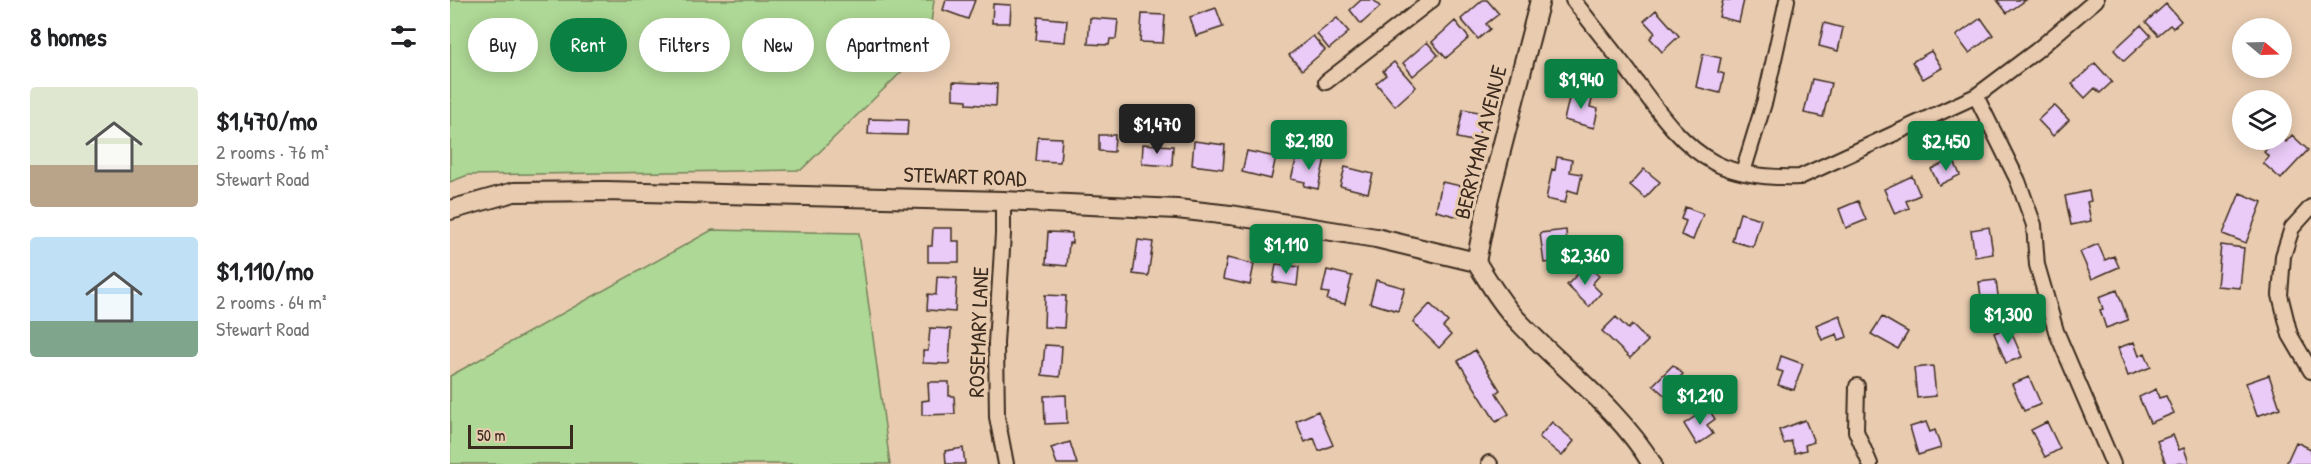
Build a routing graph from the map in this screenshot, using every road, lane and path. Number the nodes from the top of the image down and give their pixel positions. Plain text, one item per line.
1 (1432, 0) edge
2 (1540, 0) edge
3 (1573, 0) edge
4 (1787, 0) edge
5 (2096, 0) edge
6 (1326, 82) dead end
7 (1976, 96) junction
8 (1743, 172) junction
9 (1003, 201) junction
10 (2311, 207) edge
11 (450, 210) edge
12 (1476, 261) junction
13 (2311, 371) edge
14 (1857, 386) dead end
15 (1006, 464) edge
16 (1652, 464) edge
17 (1870, 464) edge
18 (2113, 464) edge

1 - 6 street
2 - 12 street, BERRYMAN AVENUE
3 - 8 street
4 - 8 street
5 - 7 street
7 - 8 street
7 - 18 street
9 - 11 street, STEWART ROAD
9 - 12 street, STEWART ROAD
9 - 15 street, ROSEMARY LANE
10 - 13 street
12 - 16 street
14 - 17 street

